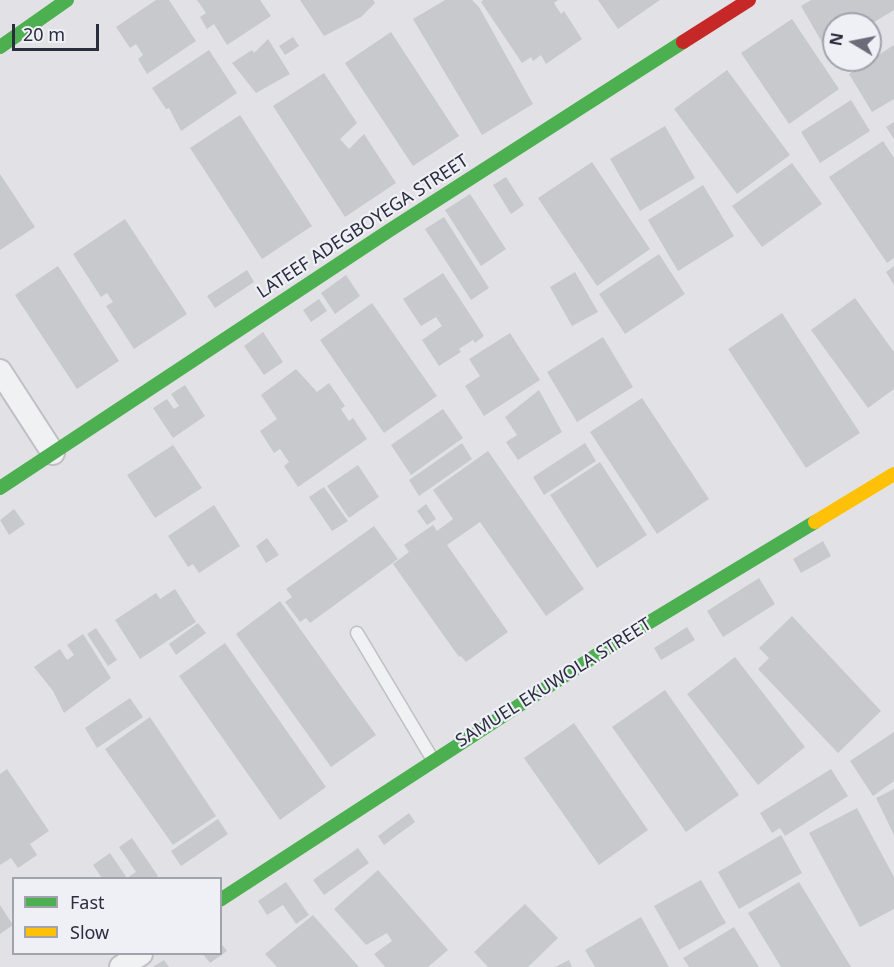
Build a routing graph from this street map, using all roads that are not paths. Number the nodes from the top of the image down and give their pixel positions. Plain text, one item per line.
1 (67, 0) edge
2 (749, 0) edge
3 (0, 47) edge
4 (0, 370) edge
5 (53, 453) junction
6 (894, 474) edge
7 (0, 488) edge
8 (357, 633) dead end
9 (433, 760) junction
10 (222, 899) edge
11 (139, 955) edge
12 (121, 967) edge

1 - 3 street
2 - 5 street, LATEEF ADEGBOYEGA STREET
4 - 5 street
5 - 7 street, LATEEF ADEGBOYEGA STREET
6 - 9 street, SAMUEL EKUWOLA STREET
8 - 9 lane
9 - 10 street, SAMUEL EKUWOLA STREET
11 - 12 street

